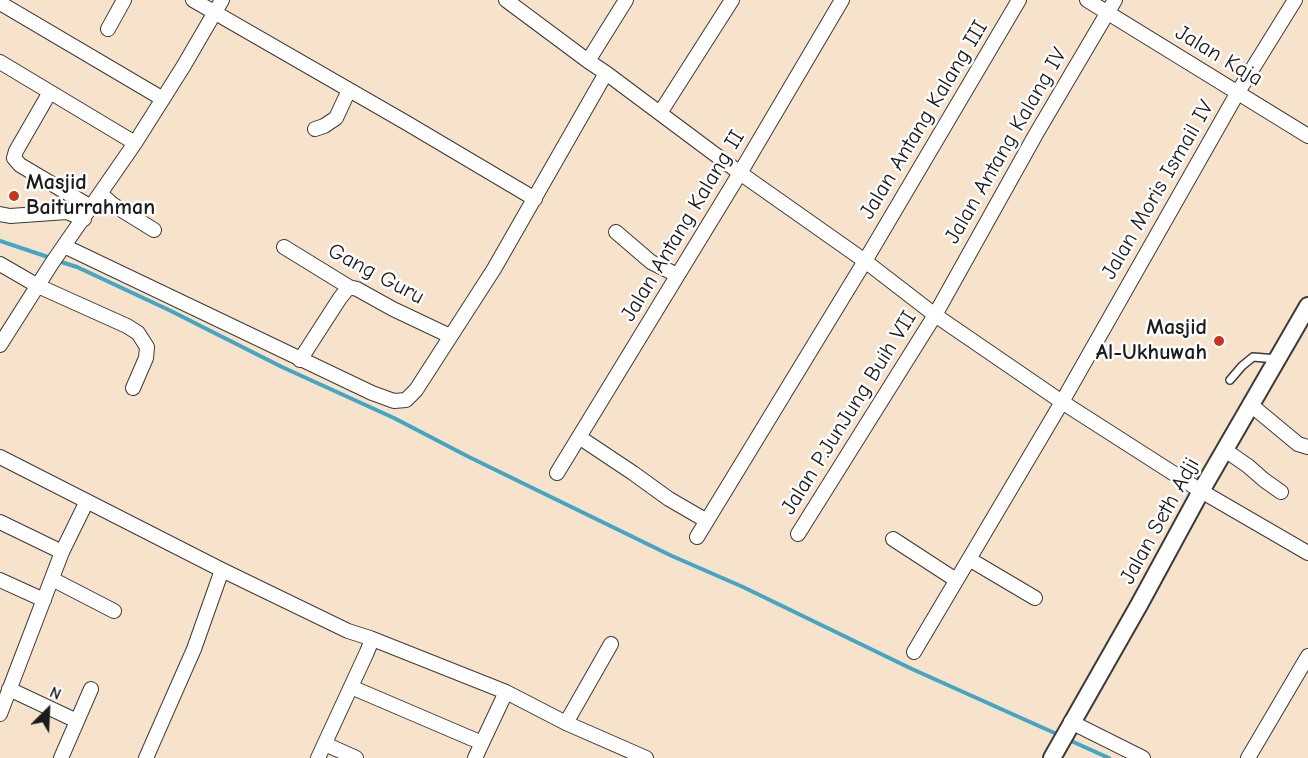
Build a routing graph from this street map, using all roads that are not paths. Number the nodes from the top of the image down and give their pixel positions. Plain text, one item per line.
1 (124, 0) edge
2 (194, 0) edge
3 (506, 0) edge
4 (626, 0) edge
5 (732, 0) edge
6 (842, 0) edge
7 (1019, 0) edge
8 (1087, 0) edge
9 (1115, 0) edge
10 (1295, 0) edge
11 (0, 3) edge
12 (218, 6) edge
13 (1108, 13) junction
14 (108, 29) dead end
15 (588, 61) junction
16 (0, 62) edge
17 (606, 73) junction
18 (349, 90) junction
19 (50, 92) junction
20 (1238, 92) junction
21 (163, 99) junction
22 (660, 113) junction
23 (315, 129) dead end
24 (1306, 131) edge
25 (135, 143) junction
26 (740, 173) junction
27 (101, 194) junction
28 (535, 199) junction
29 (88, 213) junction
30 (0, 214) edge
31 (154, 230) dead end
32 (616, 232) dead end
33 (284, 247) dead end
34 (63, 248) junction
35 (865, 261) junction
36 (0, 264) edge
37 (677, 275) junction
38 (38, 286) junction
39 (350, 287) junction
40 (1308, 306) edge
41 (935, 315) junction
42 (450, 336) junction
43 (0, 345) edge
44 (1278, 359) junction
45 (300, 360) junction
46 (1230, 380) dead end
47 (133, 388) dead end
48 (1062, 402) junction
49 (1251, 405) junction
50 (579, 437) junction
51 (1308, 447) edge
52 (1225, 450) junction
53 (0, 457) edge
54 (557, 473) dead end
55 (1201, 491) junction
56 (1281, 492) dead end
57 (87, 501) junction
58 (707, 521) junction
59 (0, 522) edge
60 (798, 534) dead end
61 (698, 537) dead end
62 (893, 539) dead end
63 (62, 552) junction
64 (1308, 553) edge
65 (969, 559) junction
66 (222, 570) junction
67 (52, 579) junction
68 (0, 580) edge
69 (956, 580) junction
70 (1035, 598) dead end
71 (45, 600) junction
72 (114, 611) dead end
73 (370, 638) junction
74 (611, 644) dead end
75 (914, 652) dead end
76 (1308, 656) edge
77 (351, 687) junction
78 (9, 689) junction
79 (91, 689) dead end
80 (506, 692) junction
81 (0, 714) edge
82 (77, 721) junction
83 (566, 723) junction
84 (1070, 724) junction
85 (482, 743) junction
86 (325, 744) junction
87 (61, 758) edge
88 (146, 758) edge
89 (318, 758) edge
90 (356, 758) edge
91 (475, 758) edge
92 (646, 758) edge
93 (1052, 758) edge
94 (1143, 758) edge
95 (1248, 758) edge

1 - 14 street
2 - 12 street
3 - 15 street
4 - 15 street
5 - 22 street
6 - 26 street, Jalan Antang Kalang II
7 - 35 street, Jalan Antang Kalang III
8 - 13 street, Jalan Kaja
9 - 13 street, Jalan Antang Kalang IV
10 - 20 street, Jalan Moris Ismail IV
11 - 21 street
12 - 18 street
12 - 21 street
13 - 20 street, Jalan Kaja
13 - 41 street, Jalan Antang Kalang IV
15 - 17 street
16 - 19 street
17 - 22 street
17 - 28 street
18 - 23 street
18 - 28 street
19 - 25 street
19 - 29 street
20 - 24 street, Jalan Kaja
20 - 48 street, Jalan Moris Ismail IV
21 - 25 street
22 - 26 street
25 - 27 street
26 - 35 street
26 - 37 street, Jalan Antang Kalang II
27 - 29 street
27 - 31 street
28 - 42 street
29 - 30 street
29 - 34 street
32 - 37 street
33 - 39 street, Gang Guru
34 - 38 street
34 - 45 street
35 - 41 street
35 - 58 street, Jalan Antang Kalang III
36 - 38 street
37 - 50 street, Jalan Antang Kalang II
38 - 43 street
38 - 47 street
39 - 42 street, Gang Guru
39 - 45 street
40 - 44 street, Jalan Seth Adji
41 - 48 street
41 - 60 street, Jalan P.JunJung Buih VII
42 - 45 street
44 - 46 lane
44 - 49 street, Jalan Seth Adji
48 - 55 street
48 - 65 street, Jalan Moris Ismail IV
49 - 51 street
49 - 52 street, Jalan Seth Adji
50 - 54 street, Jalan Antang Kalang II
50 - 58 street
52 - 55 street, Jalan Seth Adji
52 - 56 street
53 - 57 street
55 - 64 street
55 - 84 street, Jalan Seth Adji
57 - 63 street
57 - 66 street
58 - 61 street, Jalan Antang Kalang III
59 - 63 street
62 - 69 street
63 - 67 street
65 - 69 street, Jalan Moris Ismail IV
65 - 70 street
66 - 73 street
66 - 88 street
67 - 71 street
67 - 72 street
68 - 71 street
69 - 75 street, Jalan Moris Ismail IV
71 - 78 street
73 - 77 street
73 - 80 street
74 - 83 street
76 - 95 street
77 - 85 street
77 - 86 street
78 - 81 street
78 - 82 street
79 - 82 street
80 - 83 street
80 - 85 street
82 - 87 street
83 - 92 street
84 - 93 street, Jalan Seth Adji
84 - 94 street
85 - 91 street
86 - 89 street
86 - 90 street

